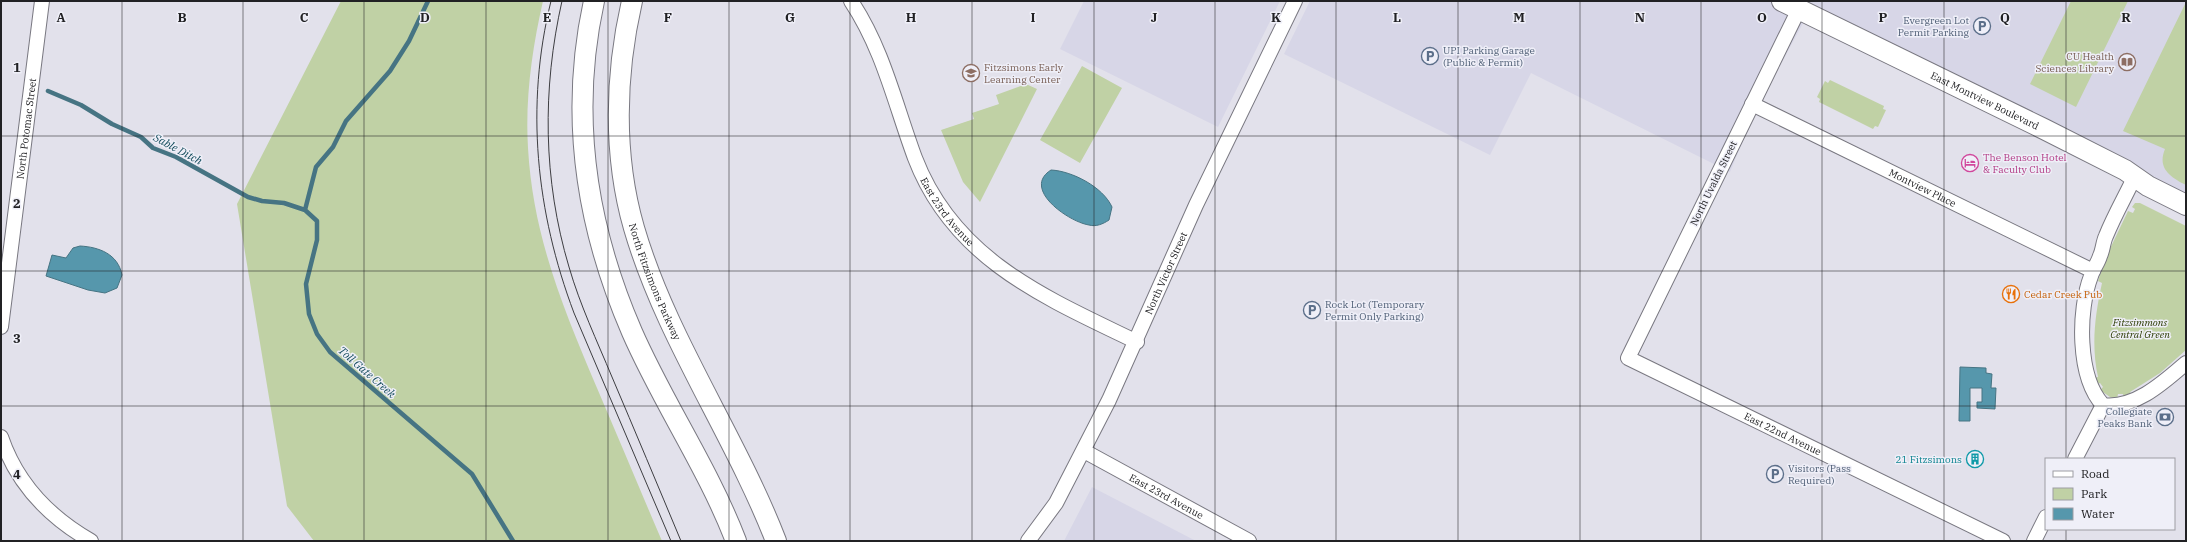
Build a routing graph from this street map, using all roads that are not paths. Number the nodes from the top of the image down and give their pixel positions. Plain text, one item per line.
1 (42, 1) edge
2 (594, 1) edge
3 (632, 1) edge
4 (852, 1) edge
5 (1295, 1) edge
6 (1790, 5) edge
7 (1752, 104) junction
8 (2134, 178) junction
9 (2186, 205) edge
10 (2093, 270) junction
11 (1, 327) edge
12 (1137, 342) junction
13 (1628, 358) joint
14 (2186, 363) edge
15 (2103, 405) junction
16 (1, 437) edge
17 (1084, 451) junction
18 (2076, 458) edge
19 (2045, 519) edge
20 (91, 541) edge
21 (736, 541) edge
22 (776, 541) edge
23 (1028, 541) edge
24 (1249, 541) edge
25 (2003, 541) edge
26 (2034, 541) edge

1 - 11 street, North Potomac Street
2 - 21 main road
3 - 22 main road, North Fitzsimons Parkway
4 - 12 street, East 23rd Avenue
5 - 12 street, North Victor Street
6 - 7 street, North Uvalda Street
6 - 8 main road, East Montview Boulevard
7 - 10 street, Montview Place
7 - 13 street, North Uvalda Street
8 - 9 main road, East Montview Boulevard
8 - 10 street
10 - 15 street
12 - 17 street, North Victor Street
13 - 25 street, East 22nd Avenue
14 - 15 street
15 - 18 street
16 - 20 street
17 - 23 street, North Victor Street
17 - 24 street, East 23rd Avenue
19 - 26 street

